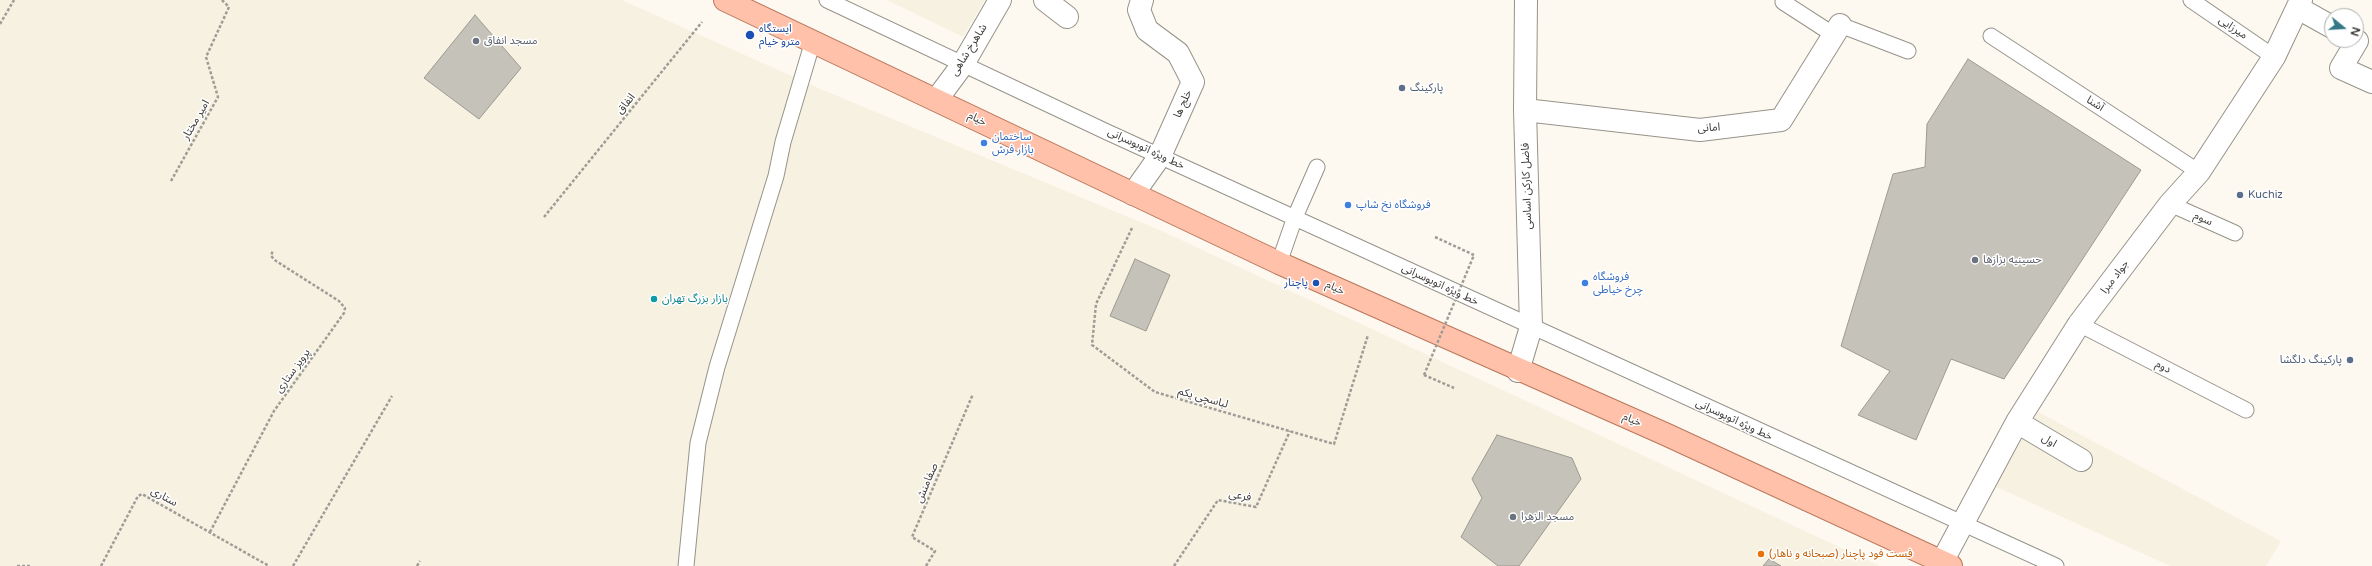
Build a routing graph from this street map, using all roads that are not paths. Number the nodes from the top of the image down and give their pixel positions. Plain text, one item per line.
1 (725, 0) edge
2 (826, 0) edge
3 (1000, 0) edge
4 (1045, 0) edge
5 (1142, 0) edge
6 (1526, 0) edge
7 (2191, 0) edge
8 (1783, 2) dead end
9 (2300, 4) edge
10 (1067, 17) dead end
11 (2324, 21) edge
12 (1837, 30) junction
13 (1992, 36) dead end
14 (813, 40) junction
15 (2353, 48) edge
16 (1908, 51) dead end
17 (2274, 57) junction
18 (963, 64) junction
19 (2372, 82) edge
20 (937, 100) junction
21 (1525, 110) junction
22 (1160, 156) junction
23 (1317, 167) dead end
24 (2199, 172) junction
25 (1139, 197) junction
26 (2170, 204) junction
27 (1295, 218) junction
28 (2235, 233) dead end
29 (1279, 263) junction
30 (2079, 324) junction
31 (1530, 327) junction
32 (1518, 371) junction
33 (2246, 410) dead end
34 (2017, 422) junction
35 (2081, 460) dead end
36 (1963, 525) junction
37 (1946, 564) edge
38 (686, 566) edge
39 (2056, 566) edge

1 - 14 main road, خیام
2 - 18 lane, خط ویژه اتوبوسرانی
3 - 18 street, شاهرخ شاهی
4 - 10 street
5 - 22 street, خلج ها
6 - 21 street, فاضل کارکن اساسی
7 - 17 lane, میرزایی
8 - 12 lane
9 - 11 street
9 - 17 street, جواد مبرا
12 - 16 lane
12 - 21 street, امانی
13 - 24 lane, آشنا
14 - 20 main road, خیام
14 - 38 lane
15 - 19 street
17 - 24 street, جواد مبرا
18 - 20 street, شاهرخ شاهی
18 - 22 lane, خط ویژه اتوبوسرانی
20 - 25 main road, خیام
21 - 31 street, فاضل کارکن اساسی
22 - 25 street, خلج ها
22 - 27 lane, خط ویژه اتوبوسرانی
23 - 27 lane
24 - 26 street, جواد مبرا
25 - 29 main road, خیام
26 - 28 lane, سوم
26 - 30 street, جواد مبرا
27 - 29 lane
27 - 31 lane, خط ویژه اتوبوسرانی
29 - 32 main road, خیام
30 - 33 lane, دوم
30 - 34 street, جواد مبرا
31 - 32 street, فاضل کارکن اساسی
31 - 36 lane, خط ویژه اتوبوسرانی
32 - 37 main road, خیام
34 - 35 street, اول
34 - 36 street, جواد مبرا
36 - 37 street, جواد مبرا
36 - 39 lane, خط ویژه اتوبوسرانی

